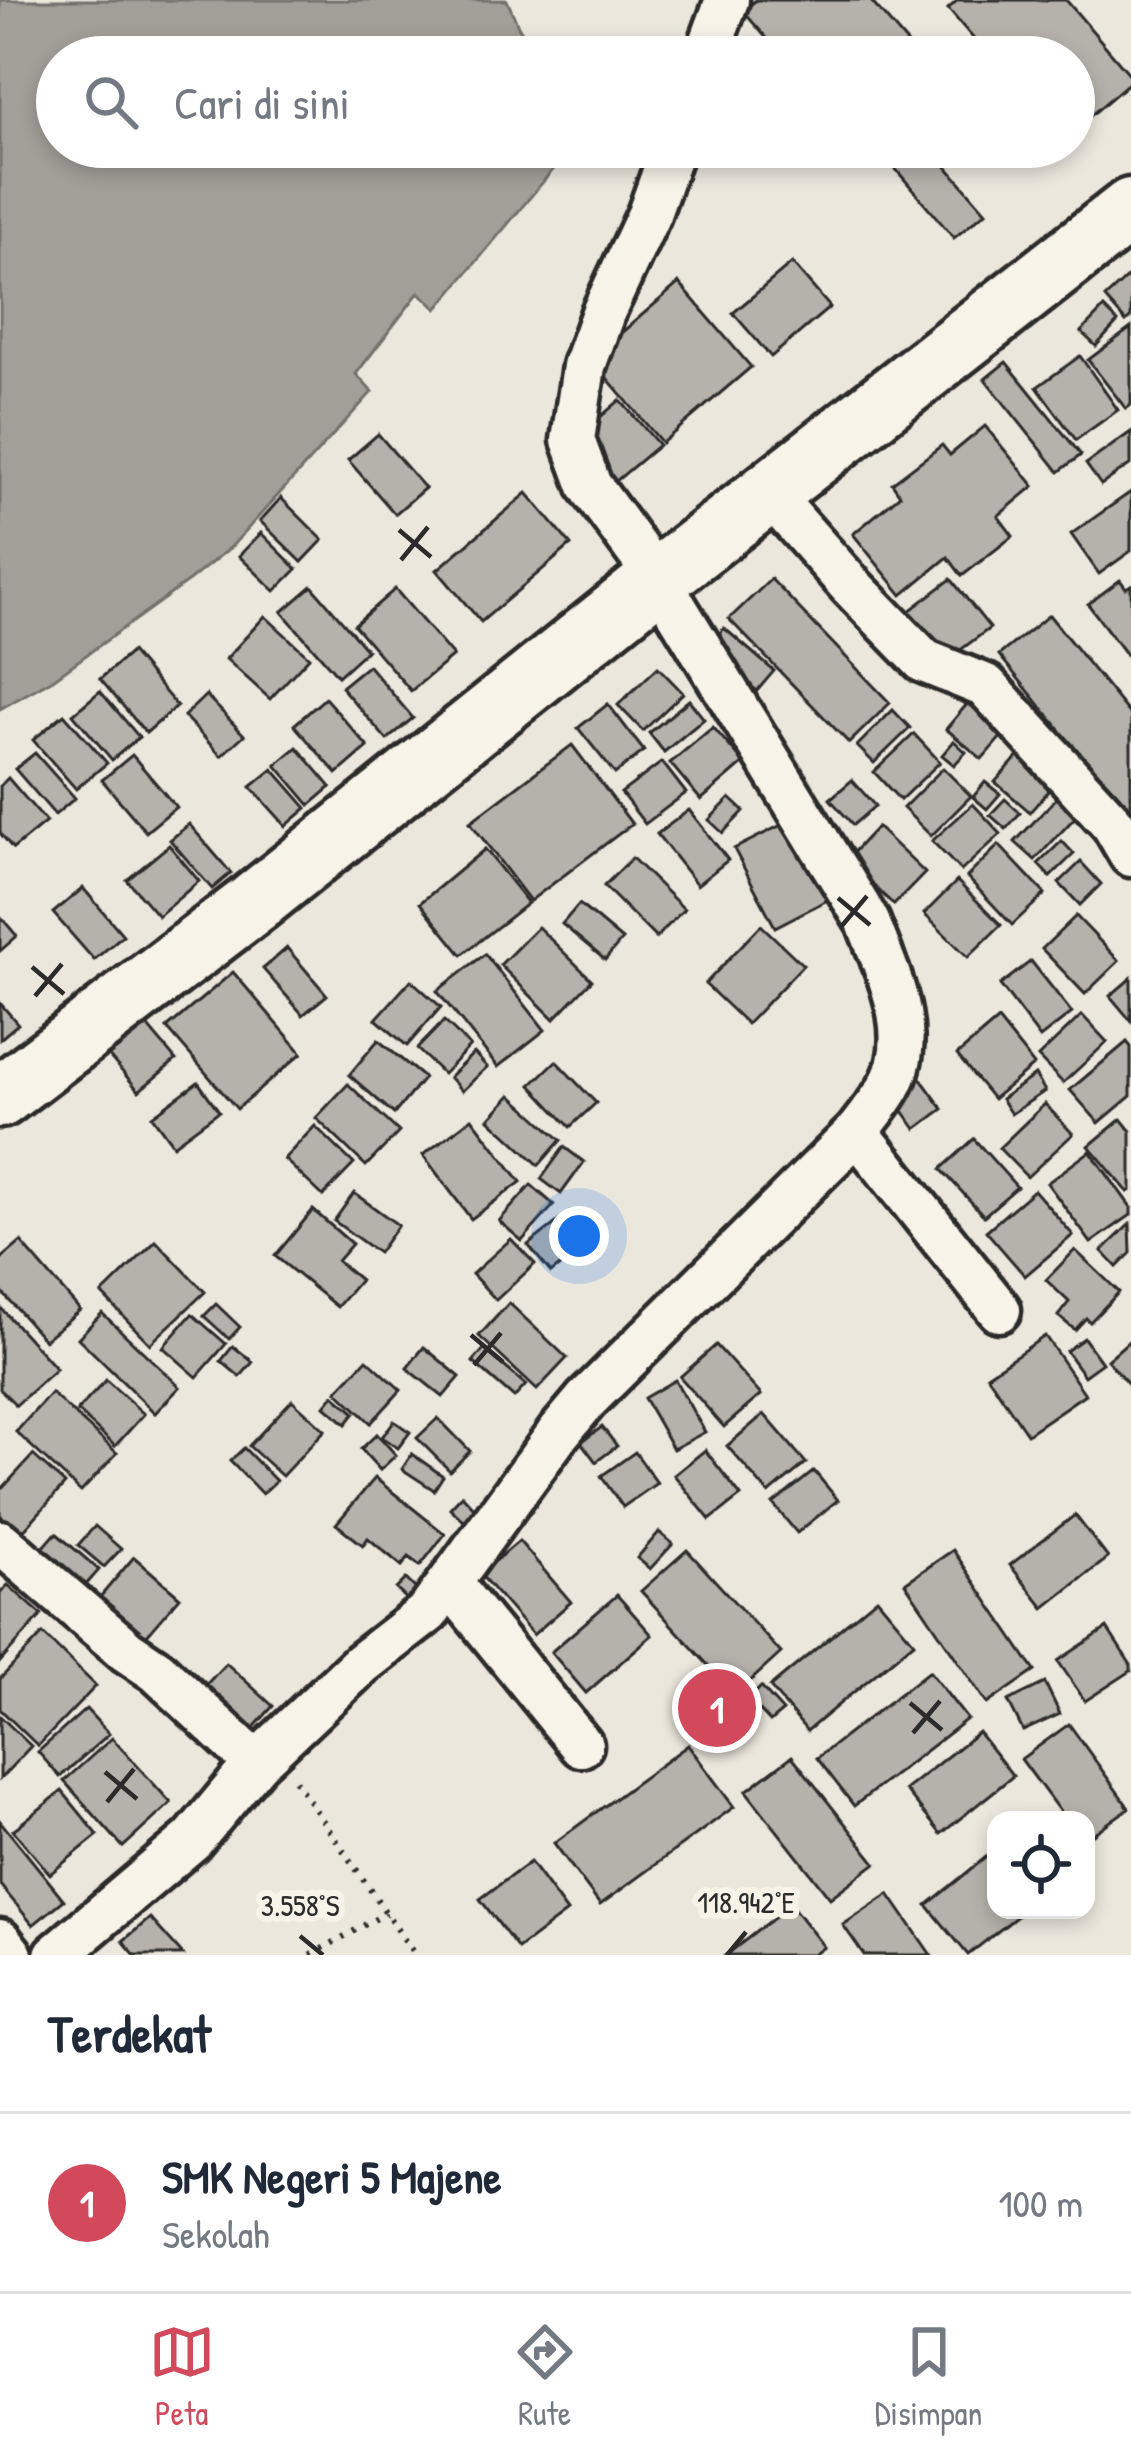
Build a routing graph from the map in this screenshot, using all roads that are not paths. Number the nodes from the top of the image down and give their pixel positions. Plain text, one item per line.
1 (727, 0) edge
2 (714, 36) edge
3 (665, 168) edge
4 (1131, 209) edge
5 (768, 492) junction
6 (658, 579) junction
7 (1131, 855) edge
8 (0, 1097) edge
9 (857, 1132) junction
10 (999, 1310) dead end
11 (0, 1542) edge
12 (450, 1583) junction
13 (581, 1745) dead end
14 (264, 1755) junction
15 (0, 1941) edge
16 (11, 1955) edge
17 (56, 1955) edge

1 - 2 street
3 - 6 street
4 - 5 highway
5 - 6 highway
5 - 7 street
6 - 8 highway
6 - 9 street
9 - 10 street
9 - 12 street
11 - 14 street
12 - 13 street
12 - 14 street
14 - 17 street
15 - 16 street

